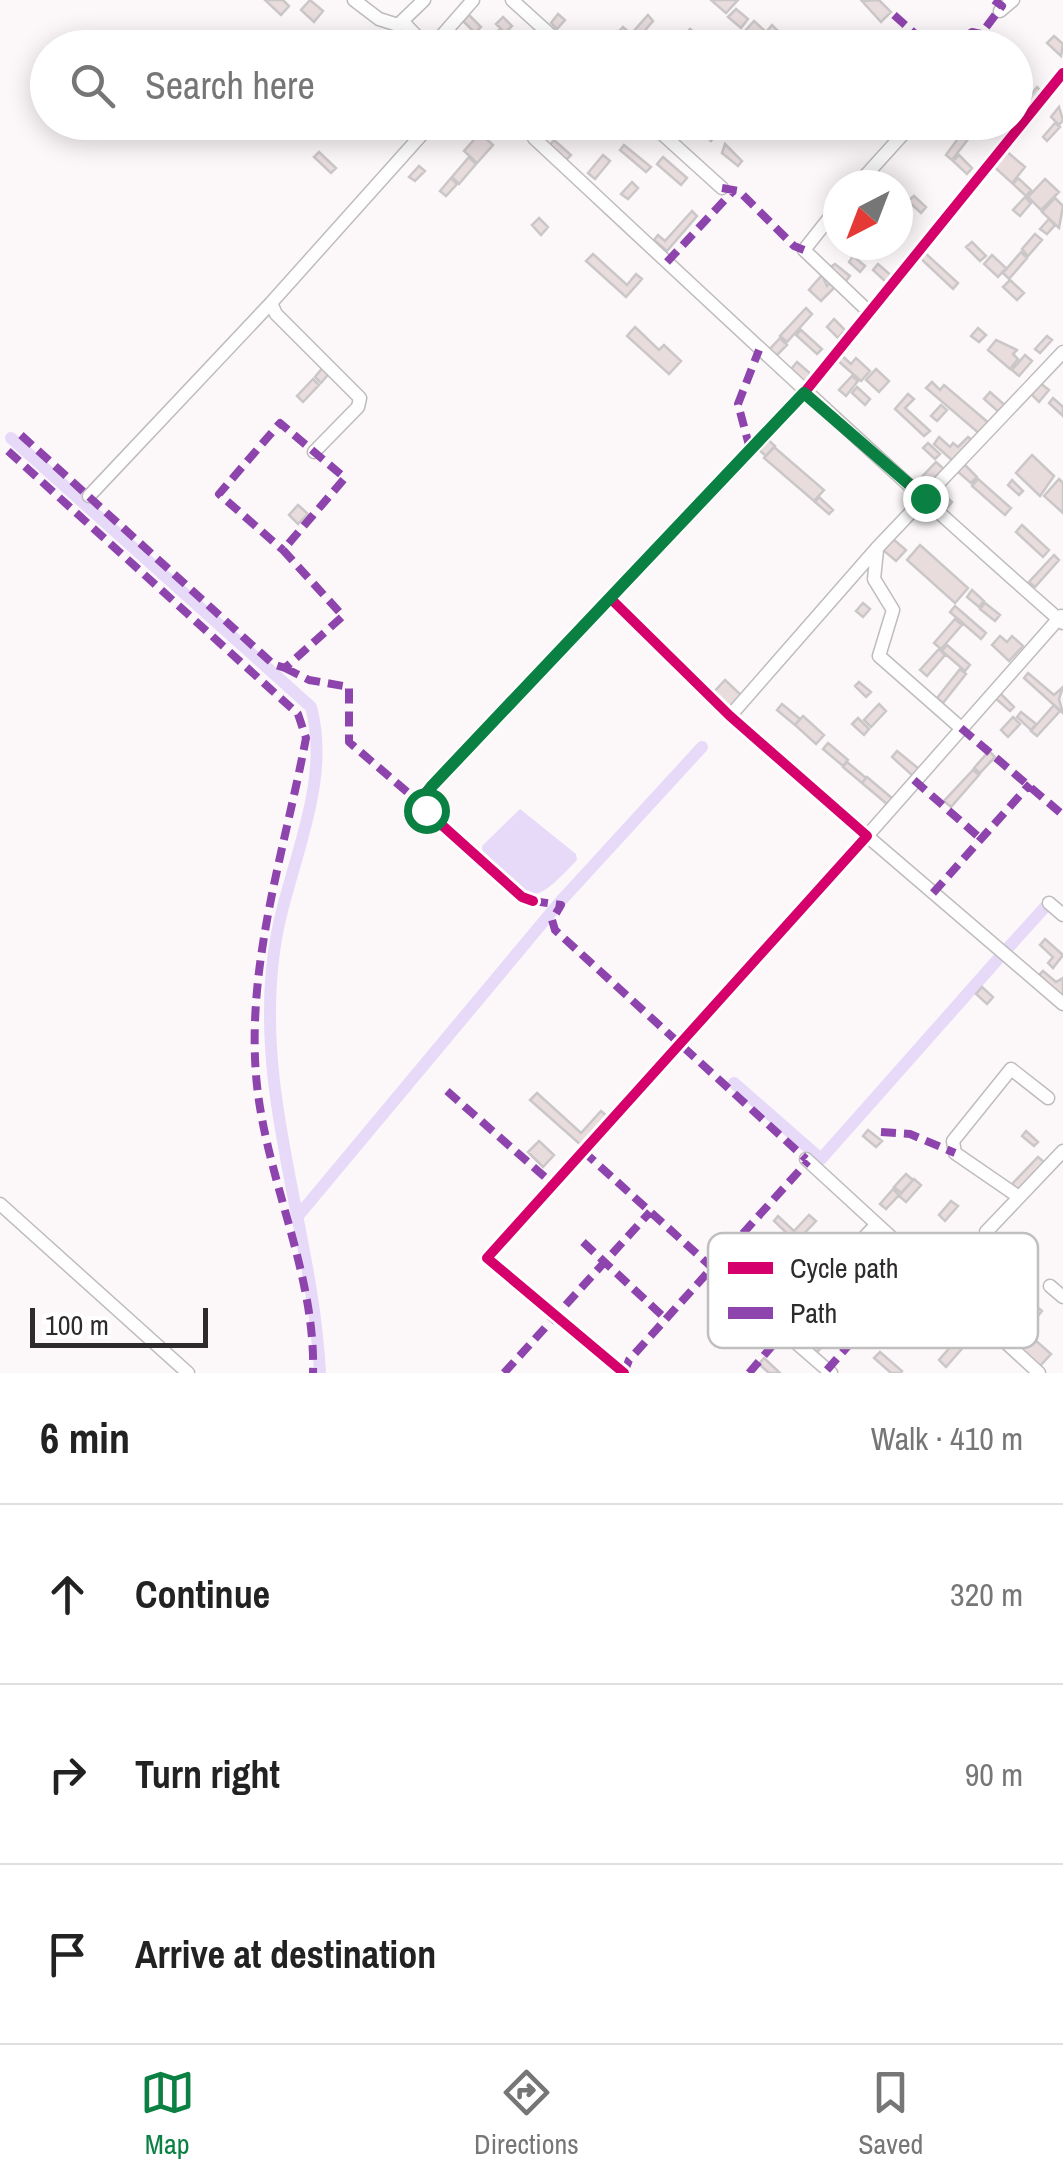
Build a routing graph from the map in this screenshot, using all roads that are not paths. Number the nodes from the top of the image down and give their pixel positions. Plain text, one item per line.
1 (354, 0) edge
2 (424, 0) edge
3 (473, 0) edge
4 (512, 0) edge
5 (1013, 0) edge
6 (1000, 11) dead end
7 (403, 22) junction
8 (411, 30) edge
9 (446, 30) edge
10 (545, 30) edge
11 (1063, 73) edge
12 (1033, 110) edge
13 (417, 140) edge
14 (536, 140) edge
15 (668, 140) edge
16 (898, 140) edge
17 (1009, 140) edge
18 (871, 170) edge
19 (722, 188) dead end
20 (823, 226) edge
21 (271, 303) junction
22 (869, 312) junction
23 (1063, 352) edge
24 (804, 393) junction
25 (314, 452) dead end
26 (89, 496) dead end
27 (925, 498) junction
28 (877, 548) junction
29 (612, 598) junction
30 (1061, 618) edge
31 (730, 716) junction
32 (961, 728) junction
33 (866, 836) junction
34 (533, 901) dead end
35 (1049, 902) dead end
36 (1063, 914) edge
37 (1063, 1004) edge
38 (1048, 1098) dead end
39 (1063, 1152) edge
40 (806, 1159) dead end
41 (1019, 1197) junction
42 (0, 1204) edge
43 (875, 1226) junction
44 (986, 1232) dead end
45 (868, 1233) edge
46 (883, 1233) edge
47 (1050, 1286) dead end
48 (1063, 1297) edge
49 (802, 1348) edge
50 (1012, 1348) edge
51 (188, 1373) edge
52 (624, 1373) edge
53 (831, 1373) edge
54 (1040, 1373) edge

1 - 7 street
2 - 7 street
3 - 9 street
4 - 10 street
5 - 6 street
7 - 8 street
11 - 12 street
13 - 21 street
14 - 24 street
15 - 19 street
16 - 18 street
17 - 22 street
20 - 22 street
21 - 25 street
21 - 26 street
22 - 24 street
23 - 27 street
24 - 27 street
24 - 29 street
27 - 28 street
27 - 30 street
28 - 31 street
28 - 32 street
29 - 31 street
29 - 34 street
30 - 32 street
31 - 33 street
32 - 33 street
33 - 37 street
33 - 52 street
35 - 36 street
38 - 41 street
39 - 41 street
40 - 43 street
41 - 44 street
42 - 51 street
43 - 45 street
43 - 46 street
47 - 48 street
49 - 53 street
50 - 54 street

